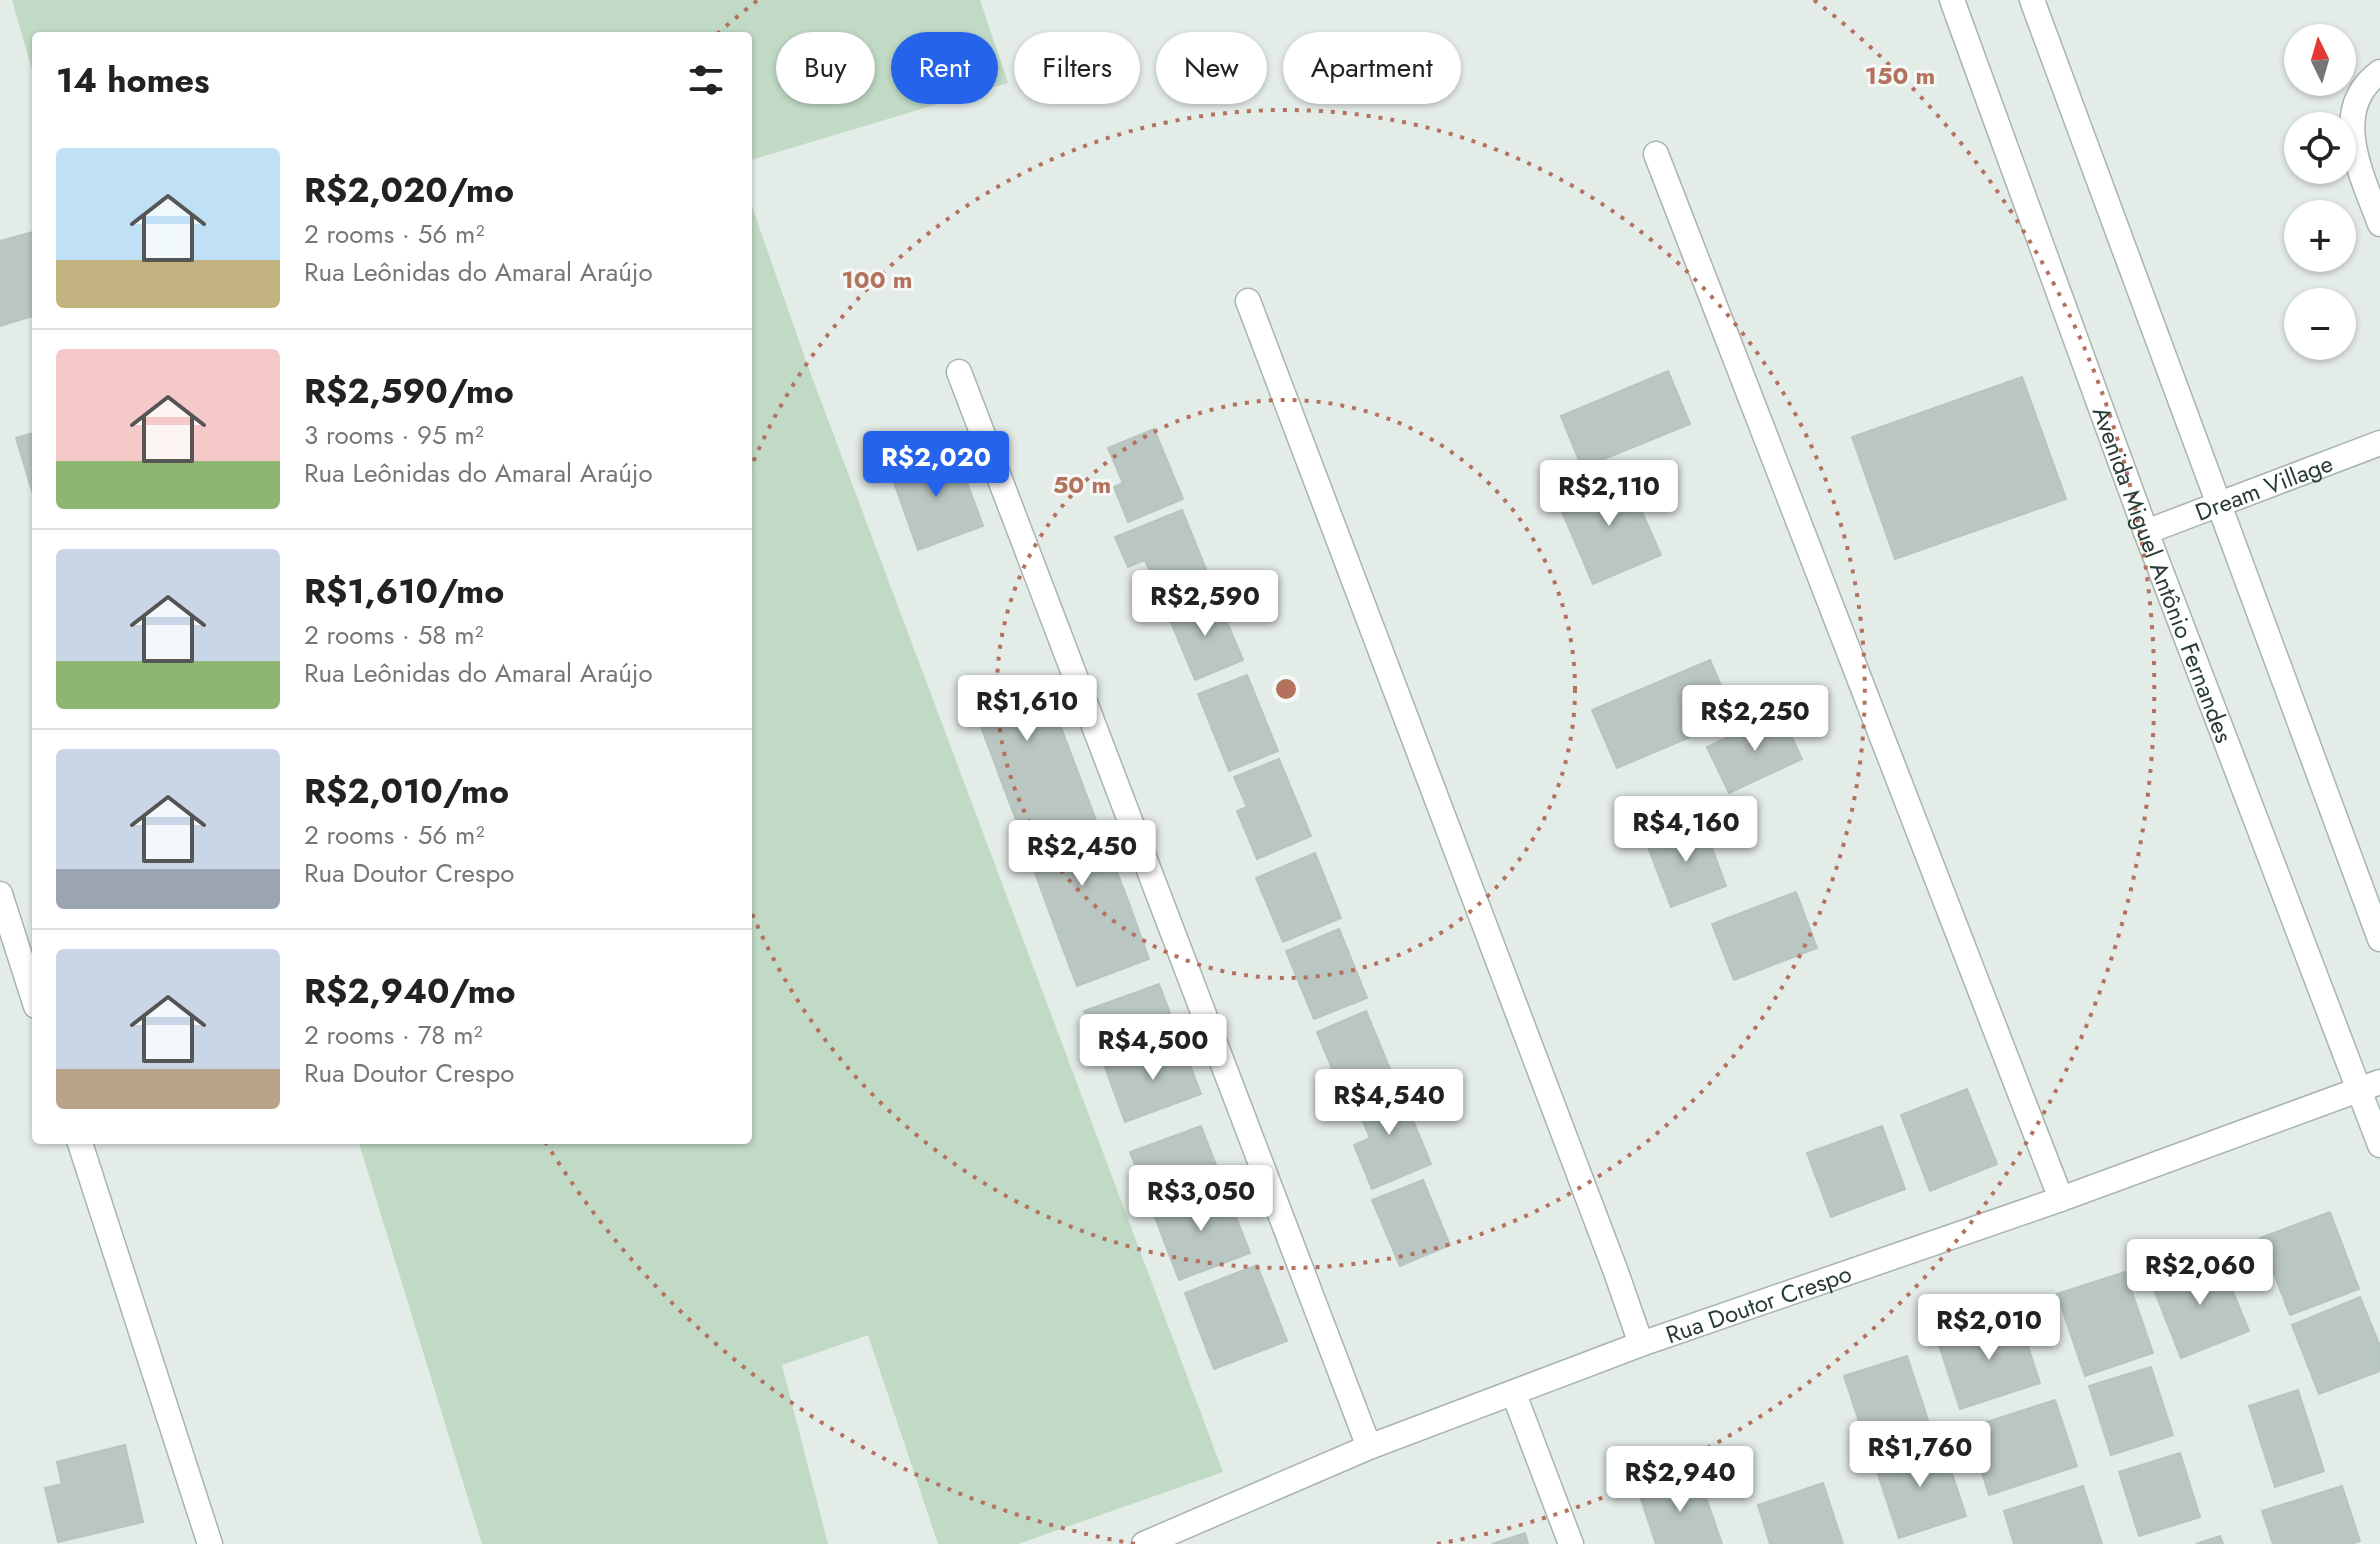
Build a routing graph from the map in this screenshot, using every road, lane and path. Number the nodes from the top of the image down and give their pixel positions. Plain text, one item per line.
1 (1952, 0) edge
2 (2032, 0) edge
3 (2380, 72) edge
4 (1656, 154) dead end
5 (2380, 224) edge
6 (1248, 301) dead end
7 (959, 372) dead end
8 (2380, 443) edge
9 (2219, 505) junction
10 (2146, 532) junction
11 (0, 894) edge
12 (2380, 939) edge
13 (32, 994) edge
14 (2370, 1086) edge
15 (80, 1144) edge
16 (2380, 1145) edge
17 (2061, 1199) junction
18 (1641, 1344) junction
19 (1514, 1394) junction
20 (1369, 1447) junction
21 (210, 1544) edge
22 (1144, 1544) edge
23 (1571, 1544) edge

1 - 10 street, Avenida Miguel Antônio Fernandes
2 - 9 street
3 - 5 street
4 - 17 street
6 - 18 street
7 - 20 street
8 - 9 street, Dream Village
9 - 10 street, Dream Village
9 - 12 street
10 - 14 street, Avenida Miguel Antônio Fernandes
11 - 13 street
14 - 16 street, Avenida Miguel Antônio Fernandes
14 - 17 street, Rua Doutor Crespo
15 - 21 street
17 - 18 street, Rua Doutor Crespo
18 - 19 street, Rua Doutor Crespo
19 - 20 street, Rua Doutor Crespo
19 - 23 street
20 - 22 street, Rua Doutor Crespo

